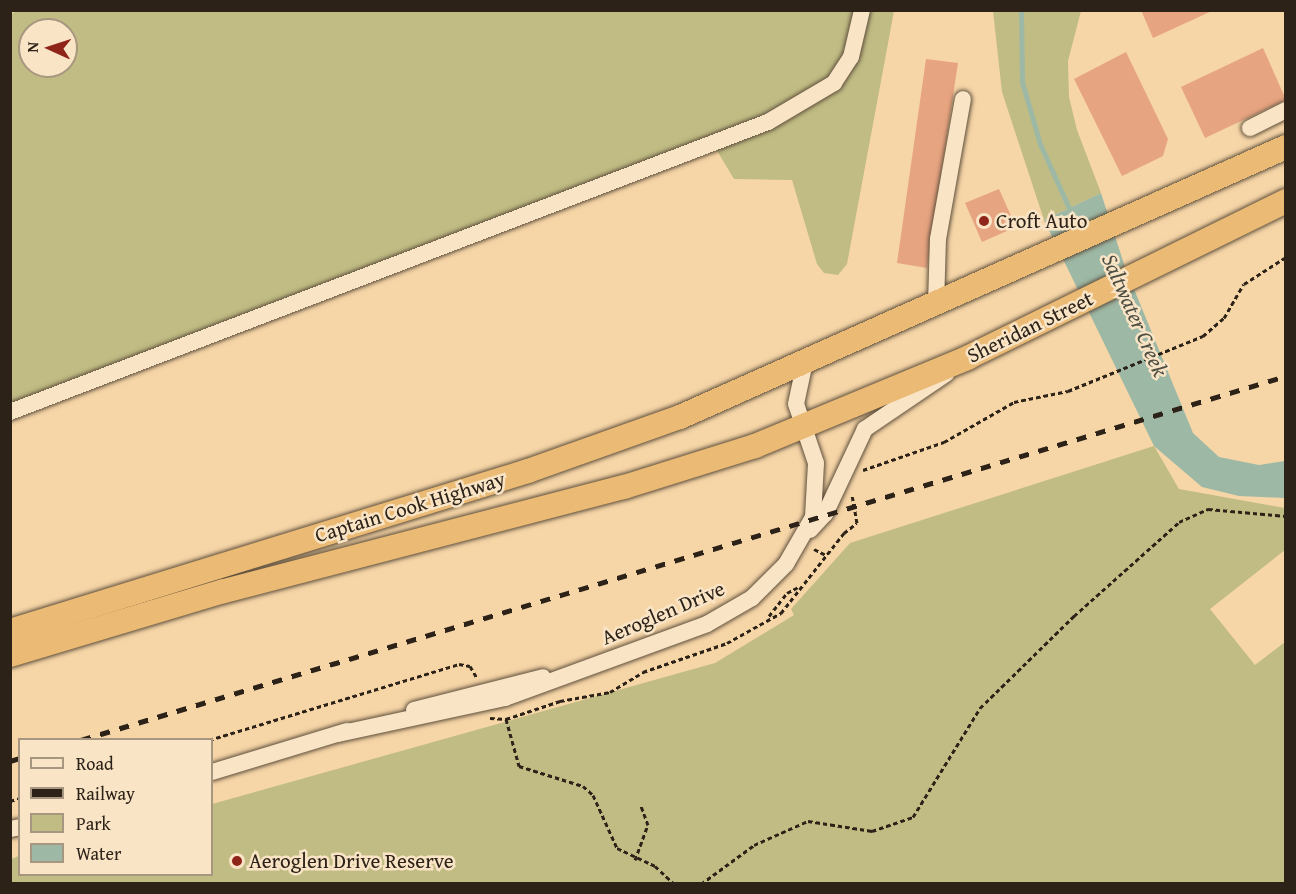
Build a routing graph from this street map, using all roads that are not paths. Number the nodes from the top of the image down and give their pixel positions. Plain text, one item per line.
1 (862, 10) edge
2 (963, 99) dead end
3 (1286, 110) edge
4 (1250, 128) dead end
5 (1286, 147) edge
6 (1286, 201) edge
7 (936, 305) junction
8 (967, 358) junction
9 (804, 365) junction
10 (10, 412) edge
11 (802, 427) junction
12 (804, 537) junction
13 (10, 631) edge
14 (10, 655) edge
15 (213, 772) edge

1 - 10 street
2 - 7 street
3 - 4 street
5 - 7 highway
6 - 8 highway, Sheridan Street
7 - 9 highway
8 - 11 highway, Sheridan Street
8 - 12 street, Aeroglen Drive
9 - 11 street, Aeroglen Drive
9 - 13 highway, Captain Cook Highway
11 - 12 street, Aeroglen Drive
11 - 14 highway, Captain Cook Highway
12 - 15 street, Aeroglen Drive

